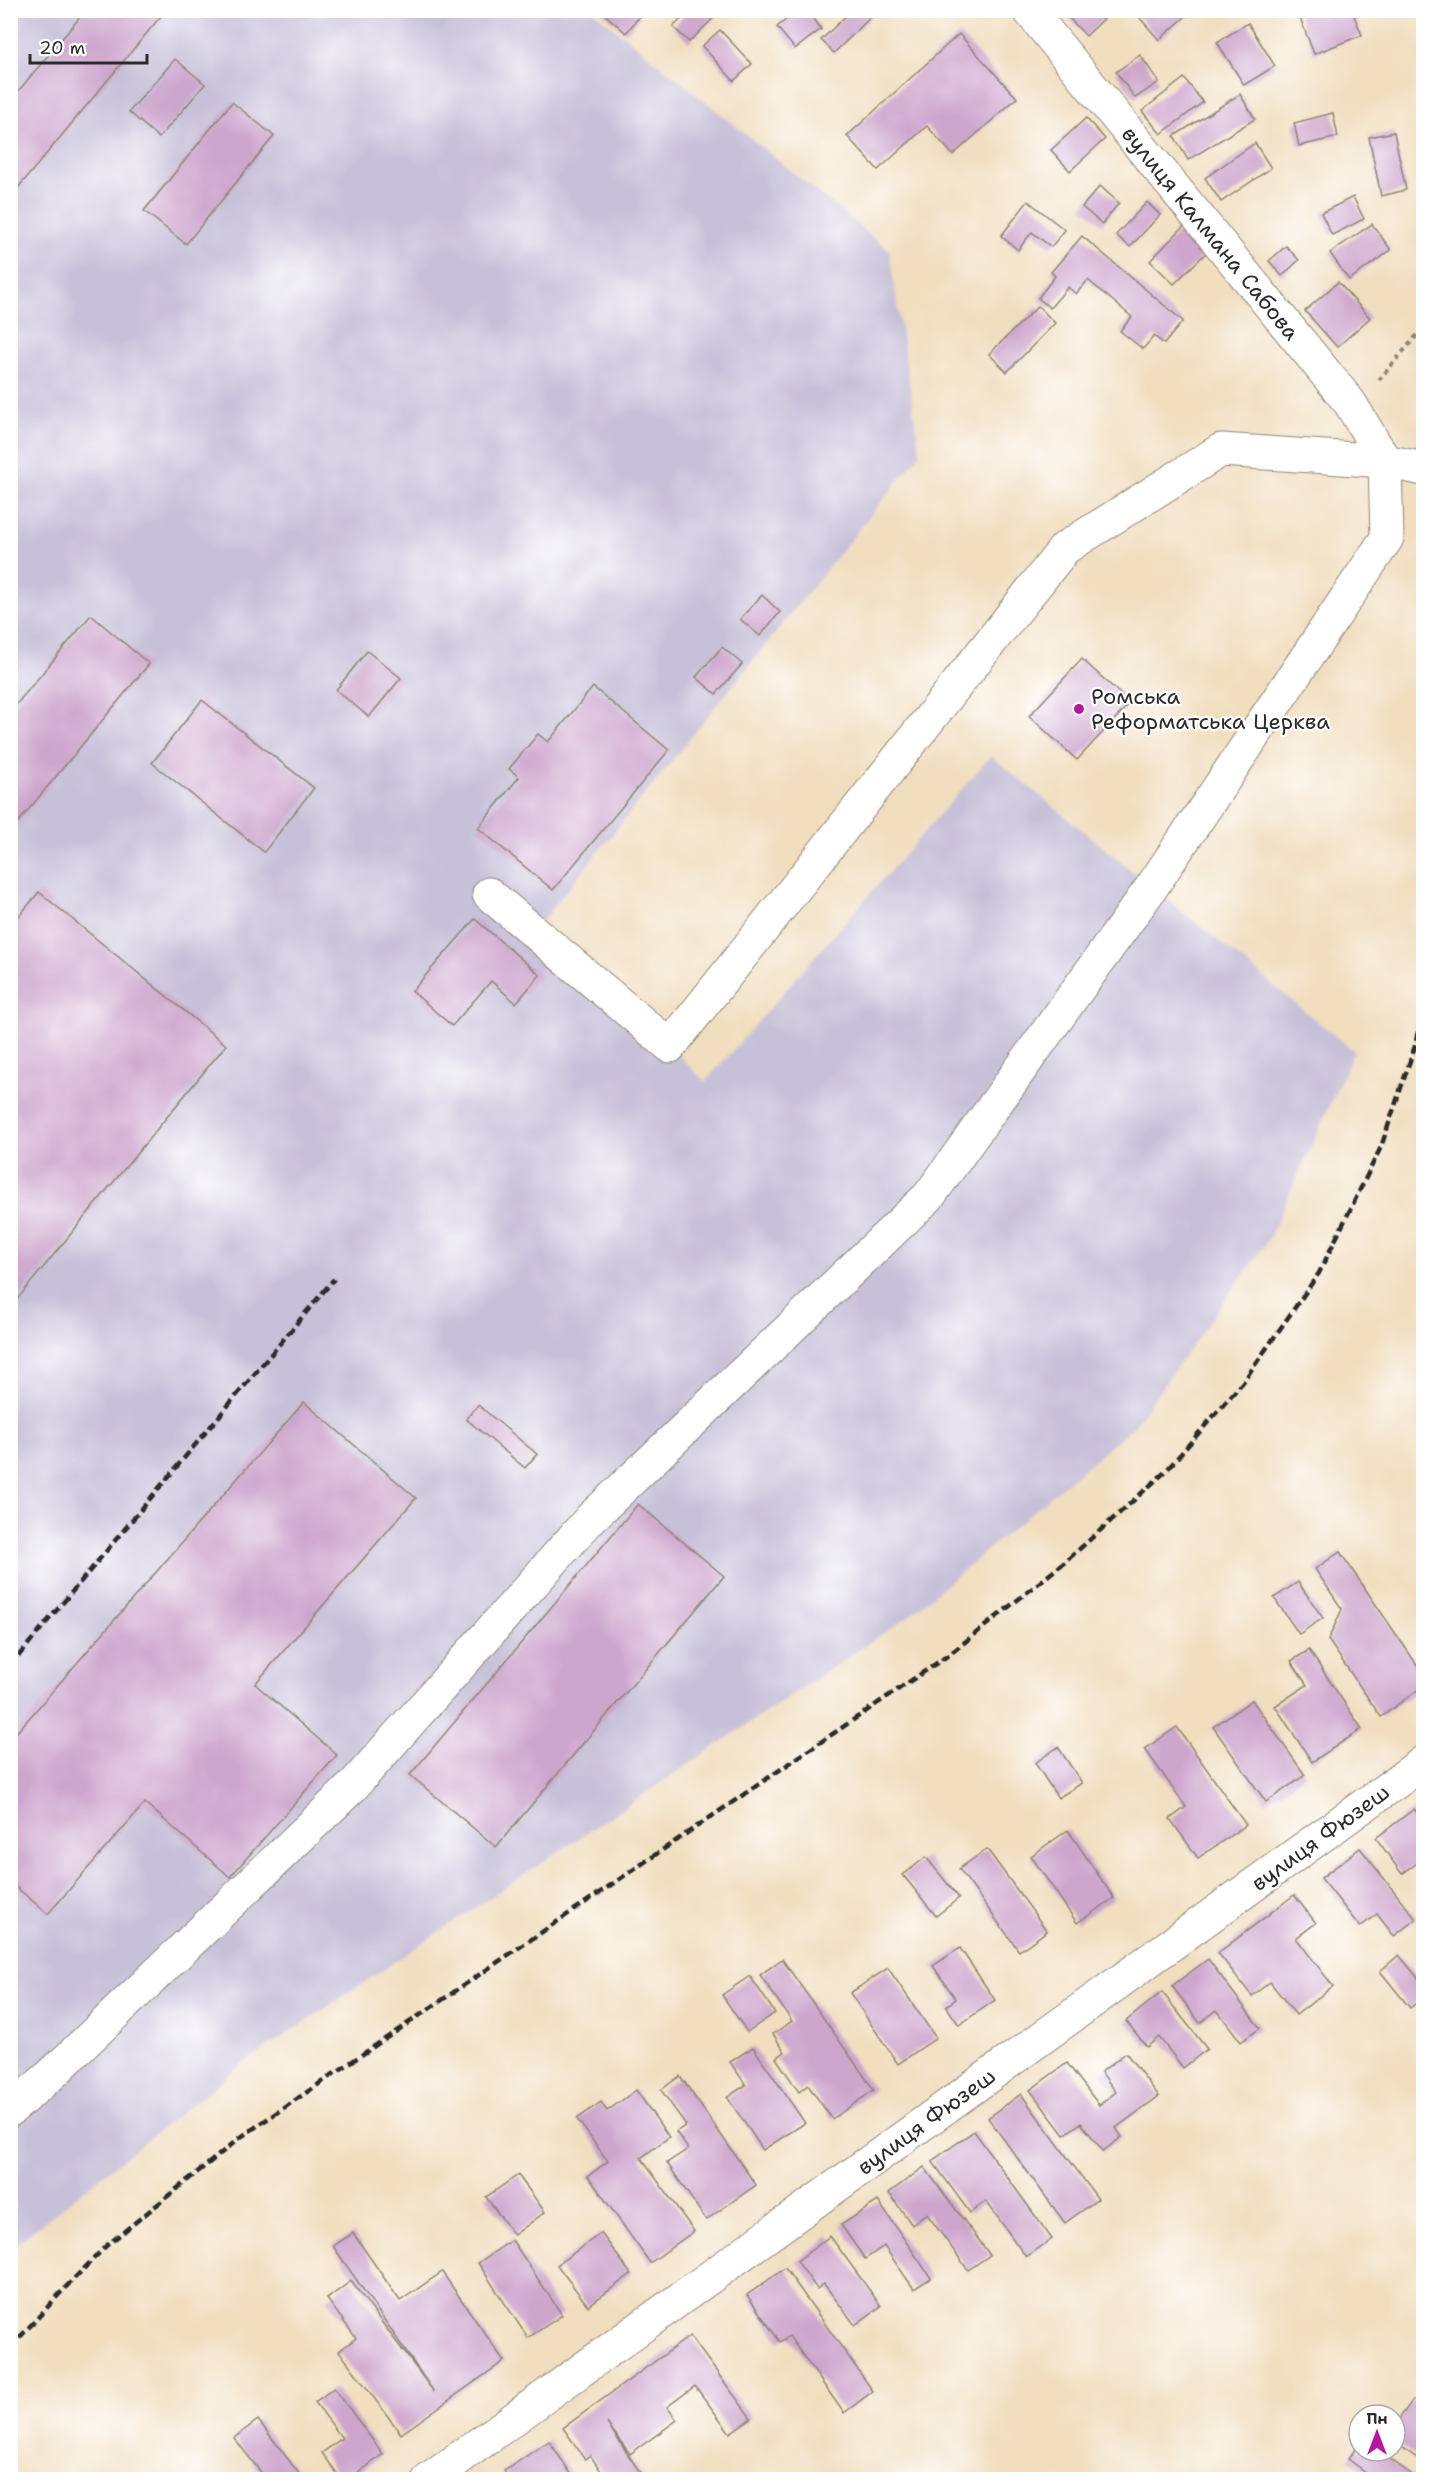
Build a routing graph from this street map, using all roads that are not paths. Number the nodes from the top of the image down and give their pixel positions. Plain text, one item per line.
1 (1029, 10) edge
2 (1385, 461) junction
3 (1424, 469) edge
4 (489, 894) dead end
5 (1424, 1762) edge
6 (10, 2110) edge
7 (429, 2480) edge

1 - 2 street, вулиця Калмана Сабова
2 - 3 street
2 - 4 street
2 - 6 street
5 - 7 street, вулиця Фюзеш

